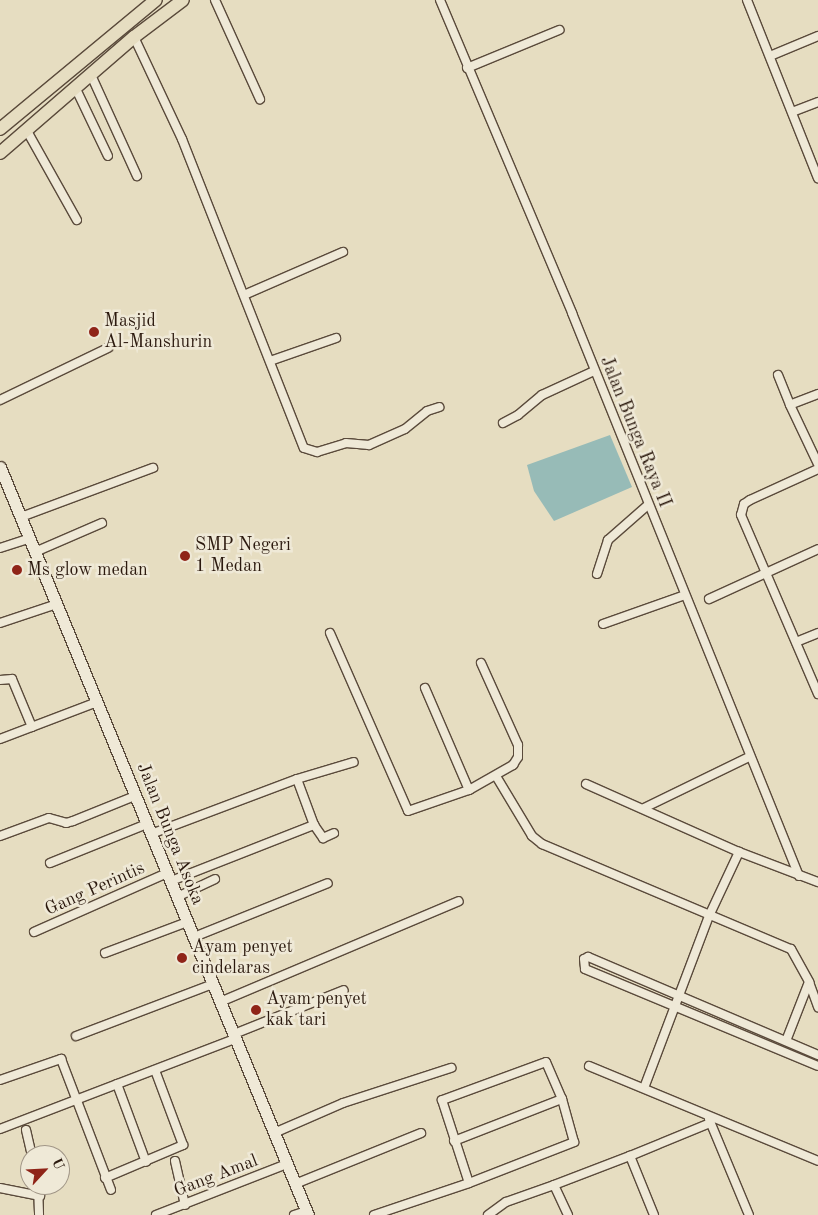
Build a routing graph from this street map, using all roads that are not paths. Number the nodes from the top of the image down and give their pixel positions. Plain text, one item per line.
1 (156, 0) edge
2 (183, 0) edge
3 (215, 0) edge
4 (450, 0) edge
5 (748, 0) edge
6 (441, 2) edge
7 (559, 30) dead end
8 (818, 36) edge
9 (134, 37) junction
10 (770, 56) junction
11 (467, 68) junction
12 (91, 75) junction
13 (76, 89) junction
14 (260, 99) dead end
15 (818, 102) edge
16 (792, 112) junction
17 (0, 129) edge
18 (27, 131) junction
19 (0, 153) edge
20 (108, 156) dead end
21 (137, 176) dead end
22 (818, 178) edge
23 (77, 220) dead end
24 (343, 252) dead end
25 (244, 295) junction
26 (336, 338) dead end
27 (108, 348) dead end
28 (270, 361) junction
29 (594, 370) junction
30 (778, 375) dead end
31 (818, 394) edge
32 (0, 400) edge
33 (790, 405) junction
34 (439, 407) dead end
35 (503, 422) dead end
36 (818, 464) edge
37 (0, 467) edge
38 (153, 468) dead end
39 (818, 469) edge
40 (648, 505) junction
41 (21, 517) junction
42 (102, 523) dead end
43 (30, 538) junction
44 (0, 548) edge
45 (818, 549) edge
46 (36, 552) junction
47 (768, 573) junction
48 (597, 574) dead end
49 (685, 595) junction
50 (709, 599) dead end
51 (57, 604) junction
52 (0, 623) edge
53 (603, 624) dead end
54 (330, 633) dead end
55 (818, 633) edge
56 (796, 642) junction
57 (481, 663) dead end
58 (0, 680) edge
59 (425, 688) dead end
60 (818, 693) edge
61 (97, 702) junction
62 (32, 727) junction
63 (0, 739) edge
64 (749, 757) junction
65 (354, 762) dead end
66 (496, 776) junction
67 (297, 779) junction
68 (586, 784) dead end
69 (469, 790) junction
70 (136, 796) junction
71 (644, 808) junction
72 (314, 825) junction
73 (149, 829) junction
74 (334, 833) dead end
75 (0, 836) edge
76 (739, 852) junction
77 (50, 863) dead end
78 (799, 876) junction
79 (169, 877) junction
80 (215, 879) dead end
81 (816, 879) edge
82 (328, 883) dead end
83 (177, 897) junction
84 (459, 901) dead end
85 (709, 916) junction
86 (187, 922) junction
87 (34, 932) dead end
88 (194, 937) junction
89 (104, 953) dead end
90 (809, 982) junction
91 (213, 984) junction
92 (344, 990) dead end
93 (679, 996) junction
94 (220, 1002) junction
95 (818, 1007) edge
96 (674, 1009) junction
97 (76, 1036) dead end
98 (234, 1036) junction
99 (786, 1041) junction
100 (818, 1055) edge
101 (589, 1066) dead end
102 (818, 1066) edge
103 (452, 1068) dead end
104 (155, 1070) junction
105 (0, 1080) edge
106 (117, 1084) junction
107 (644, 1088) junction
108 (562, 1098) junction
109 (76, 1099) junction
110 (707, 1115) junction
111 (710, 1123) junction
112 (0, 1129) edge
113 (26, 1130) dead end
114 (274, 1133) junction
115 (421, 1133) dead end
116 (454, 1141) junction
117 (30, 1145) edge
118 (630, 1156) junction
119 (175, 1161) dead end
120 (146, 1162) junction
121 (818, 1162) edge
122 (287, 1164) junction
123 (106, 1178) junction
124 (295, 1184) junction
125 (469, 1184) junction
126 (554, 1185) junction
127 (0, 1188) edge
128 (110, 1190) dead end
129 (40, 1196) joint
130 (184, 1205) junction
131 (307, 1213) edge
132 (39, 1215) edge
133 (156, 1215) edge
134 (294, 1215) edge
135 (374, 1215) edge
136 (488, 1215) edge
137 (568, 1215) edge
138 (654, 1215) edge
139 (749, 1215) edge

1 - 17 main road
2 - 9 main road
3 - 14 street
4 - 6 street
5 - 10 street
6 - 11 street, Jalan Bunga Raya II
7 - 11 street
8 - 10 street
9 - 12 main road
9 - 25 street
10 - 16 street
11 - 29 street, Jalan Bunga Raya II
12 - 13 main road
12 - 21 street
13 - 18 main road
13 - 20 street
15 - 16 street
16 - 22 street
18 - 19 main road
18 - 23 street
24 - 25 street
25 - 28 street
26 - 28 street
27 - 32 street
28 - 34 street
29 - 35 street
29 - 40 street, Jalan Bunga Raya II
30 - 33 street
31 - 33 street
33 - 36 street
37 - 41 street, Jalan Bunga Asoka
38 - 41 street
39 - 47 street
40 - 48 street
40 - 49 street, Jalan Bunga Raya II
41 - 43 street, Jalan Bunga Asoka
42 - 46 street
43 - 44 street
43 - 46 street, Jalan Bunga Asoka
45 - 47 street
46 - 51 street, Jalan Bunga Asoka
47 - 50 street
47 - 56 street
49 - 53 street
49 - 64 street, Jalan Bunga Raya II
51 - 52 street
51 - 61 street, Jalan Bunga Asoka
54 - 69 street
55 - 56 street
56 - 60 street
57 - 66 street
58 - 62 street
59 - 69 street
61 - 62 street
61 - 70 street, Jalan Bunga Asoka
62 - 63 street
64 - 71 street
64 - 78 street, Jalan Bunga Raya II
65 - 67 street
66 - 69 street
66 - 85 street
67 - 72 street
67 - 73 street
68 - 71 street
70 - 73 street, Jalan Bunga Asoka
70 - 75 street
71 - 76 street
72 - 74 street
72 - 79 street, Gang Perintis
73 - 77 street
73 - 79 street, Jalan Bunga Asoka
76 - 78 street
76 - 85 street
78 - 81 street
79 - 83 street, Jalan Bunga Asoka
79 - 87 street, Gang Perintis
80 - 83 street
82 - 88 street
83 - 86 street, Jalan Bunga Asoka
84 - 94 street
85 - 90 street
85 - 93 street
86 - 88 street, Jalan Bunga Asoka
86 - 89 street
88 - 91 street, Jalan Bunga Asoka
90 - 95 street
90 - 99 street
91 - 94 street, Jalan Bunga Asoka
91 - 97 street
92 - 98 street
93 - 96 street
93 - 96 street
93 - 99 street
94 - 98 street, Jalan Bunga Asoka
96 - 102 street
96 - 107 street
98 - 104 street
98 - 114 street, Jalan Bunga Asoka
99 - 100 street
101 - 107 street
103 - 114 street
104 - 106 street
104 - 120 street
105 - 109 street
106 - 109 street
106 - 120 street
107 - 110 street
108 - 116 street
108 - 116 street
108 - 125 street
109 - 112 street
109 - 123 street
110 - 111 street
110 - 121 street
111 - 118 street
111 - 139 street
113 - 117 street
114 - 122 street, Jalan Bunga Asoka
115 - 124 street
116 - 125 street
118 - 126 street
118 - 138 street
119 - 130 street
120 - 123 street
122 - 124 street, Jalan Bunga Asoka
122 - 130 street, Gang Amal
123 - 128 street
124 - 131 street, Jalan Bunga Asoka
125 - 135 street
126 - 136 street
126 - 137 street
127 - 129 street
129 - 132 street
130 - 133 street, Gang Amal
131 - 134 street

